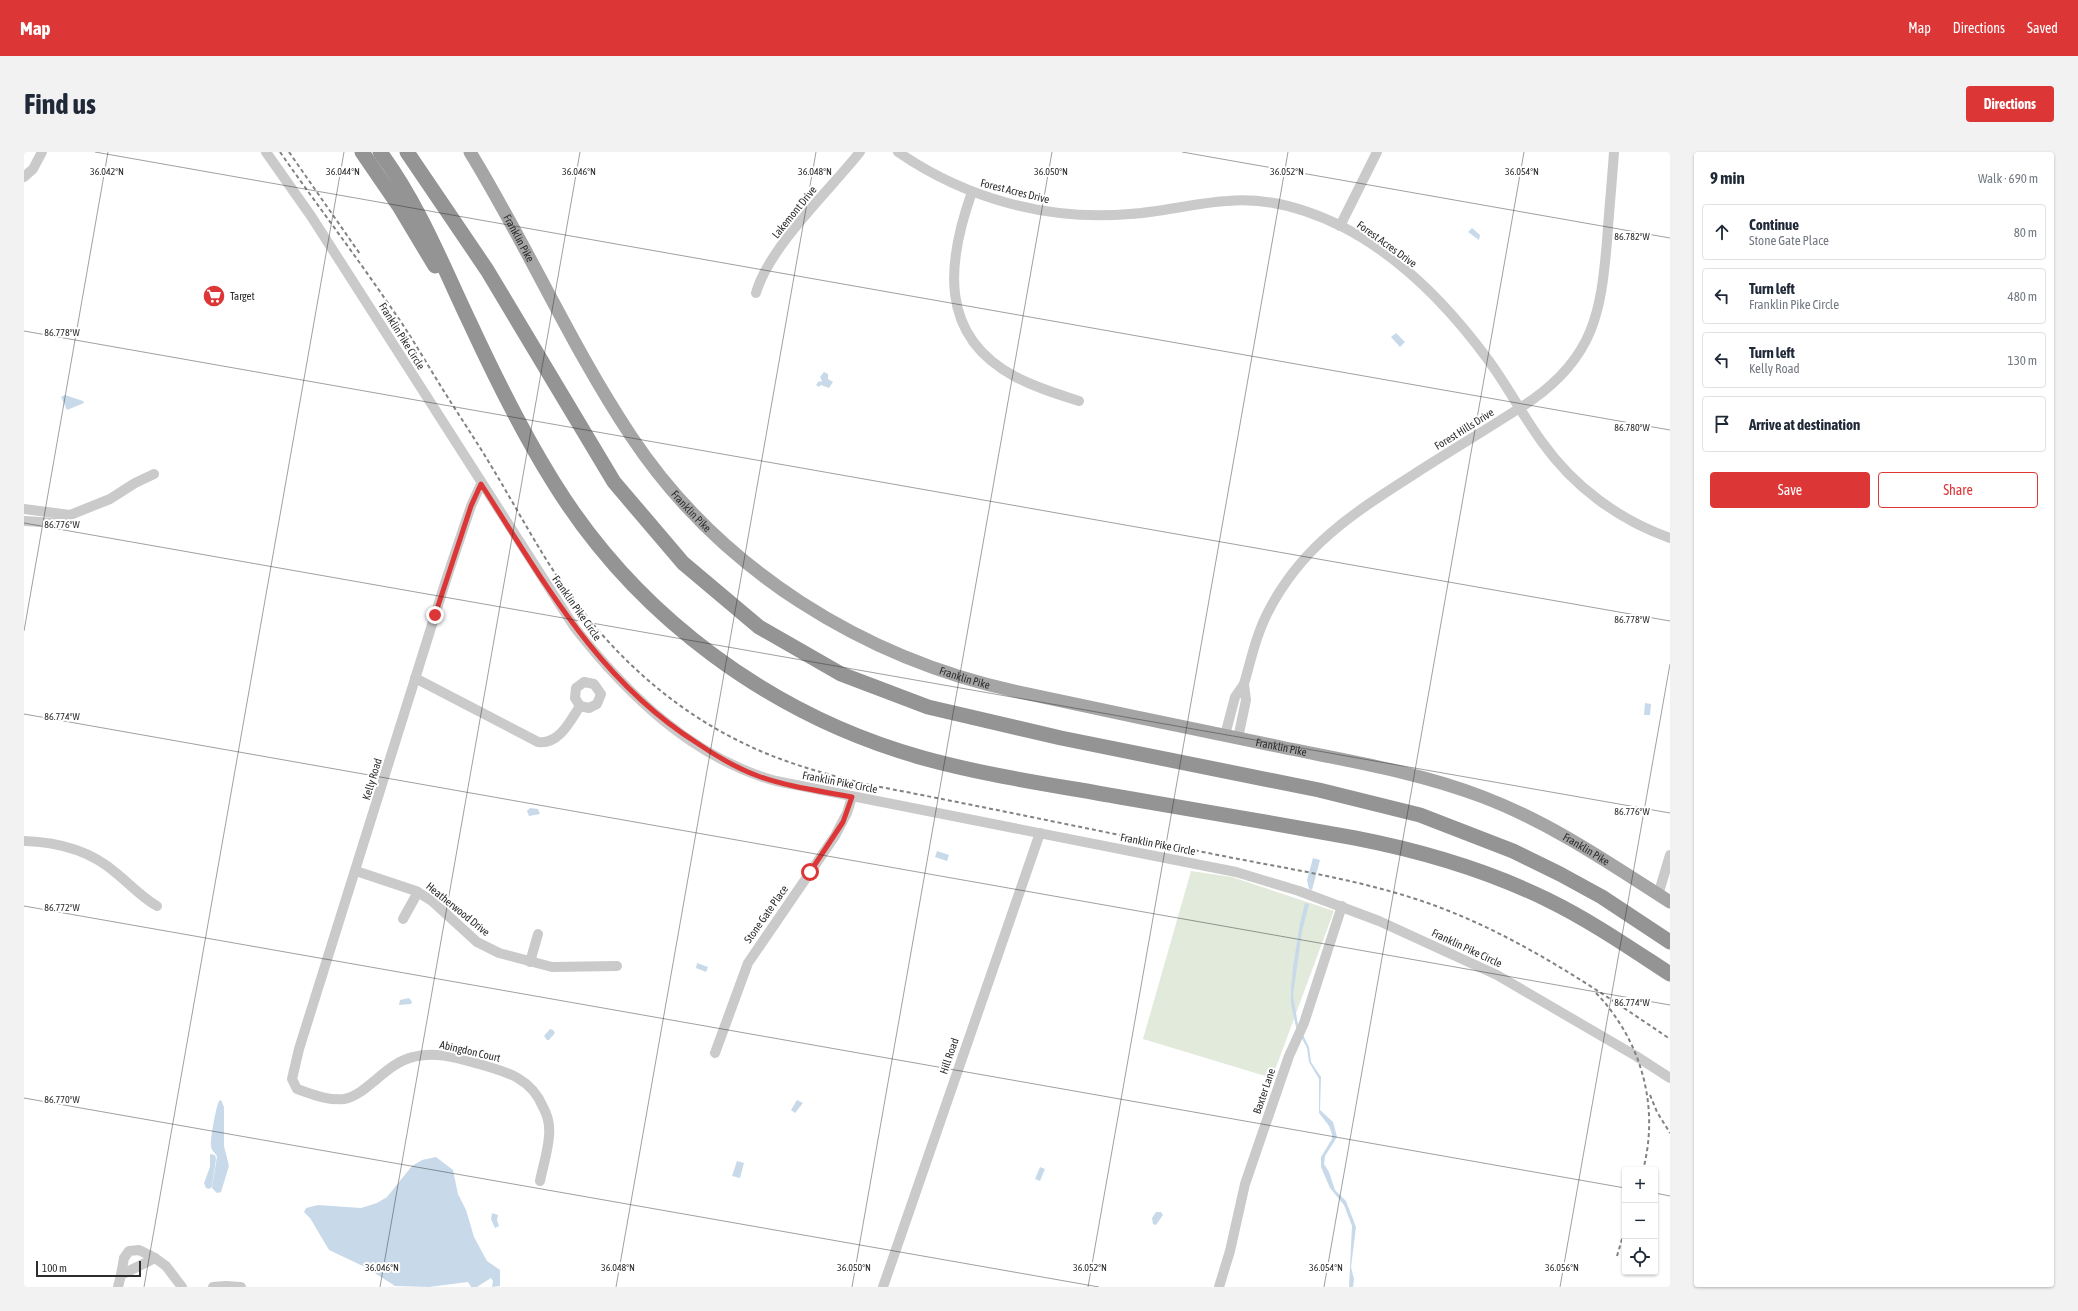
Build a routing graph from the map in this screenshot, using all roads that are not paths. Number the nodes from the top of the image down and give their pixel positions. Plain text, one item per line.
1 (42, 152) edge
2 (266, 152) edge
3 (362, 152) edge
4 (380, 152) edge
5 (407, 152) edge
6 (470, 152) edge
7 (860, 152) edge
8 (898, 152) edge
9 (1377, 152) edge
10 (1614, 152) edge
11 (24, 177) edge
12 (972, 192) junction
13 (1340, 226) junction
14 (756, 293) dead end
15 (471, 326) junction
16 (1080, 401) dead end
17 (1520, 408) junction
18 (154, 474) dead end
19 (481, 484) junction
20 (24, 509) edge
21 (70, 516) junction
22 (24, 521) edge
23 (1670, 538) edge
24 (415, 678) junction
25 (1244, 684) junction
26 (580, 706) dead end
27 (1225, 735) junction
28 (1238, 738) junction
29 (852, 797) junction
30 (1040, 833) junction
31 (24, 841) edge
32 (1670, 855) edge
33 (356, 871) junction
34 (418, 892) junction
35 (1658, 895) junction
36 (1670, 902) edge
37 (157, 906) dead end
38 (1342, 906) junction
39 (403, 919) dead end
40 (538, 934) dead end
41 (1670, 942) edge
42 (530, 962) junction
43 (617, 966) dead end
44 (1670, 974) edge
45 (715, 1053) dead end
46 (1670, 1078) edge
47 (293, 1083) joint
48 (540, 1181) dead end
49 (155, 1258) junction
50 (121, 1275) junction
51 (118, 1287) edge
52 (182, 1287) edge
53 (213, 1287) edge
54 (241, 1287) edge
55 (883, 1287) edge
56 (1218, 1287) edge

1 - 11 street
2 - 19 street, Franklin Pike Circle
3 - 15 highway
4 - 15 highway
5 - 41 highway
6 - 27 main road, Franklin Pike
7 - 14 street, Lakemont Drive
8 - 12 street, Forest Acres Drive
9 - 13 street
10 - 17 street, Forest Hills Drive
12 - 13 street, Forest Acres Drive
12 - 16 street
13 - 17 street, Forest Acres Drive
15 - 44 highway
17 - 23 street, Forest Acres Drive
17 - 25 street, Forest Hills Drive
18 - 21 street
19 - 24 street, Kelly Road
19 - 29 street, Franklin Pike Circle
20 - 21 street
21 - 22 street
24 - 26 street
24 - 33 street, Kelly Road
25 - 27 street, Forest Hills Drive
25 - 28 street, Forest Hills Drive
27 - 28 main road, Franklin Pike
28 - 35 main road, Franklin Pike
29 - 30 street, Franklin Pike Circle
29 - 45 street, Stone Gate Place
30 - 38 street, Franklin Pike Circle
30 - 55 street, Hill Road
31 - 37 street
32 - 35 street
33 - 34 street, Heatherwood Drive
33 - 47 street, Kelly Road
34 - 39 street
34 - 42 street, Heatherwood Drive
35 - 36 main road, Franklin Pike
38 - 46 street, Franklin Pike Circle
38 - 56 street, Baxter Lane
40 - 42 street
42 - 43 street, Heatherwood Drive
47 - 48 street, Abingdon Court
49 - 50 street
49 - 50 street
49 - 52 street
50 - 51 street
53 - 54 street

